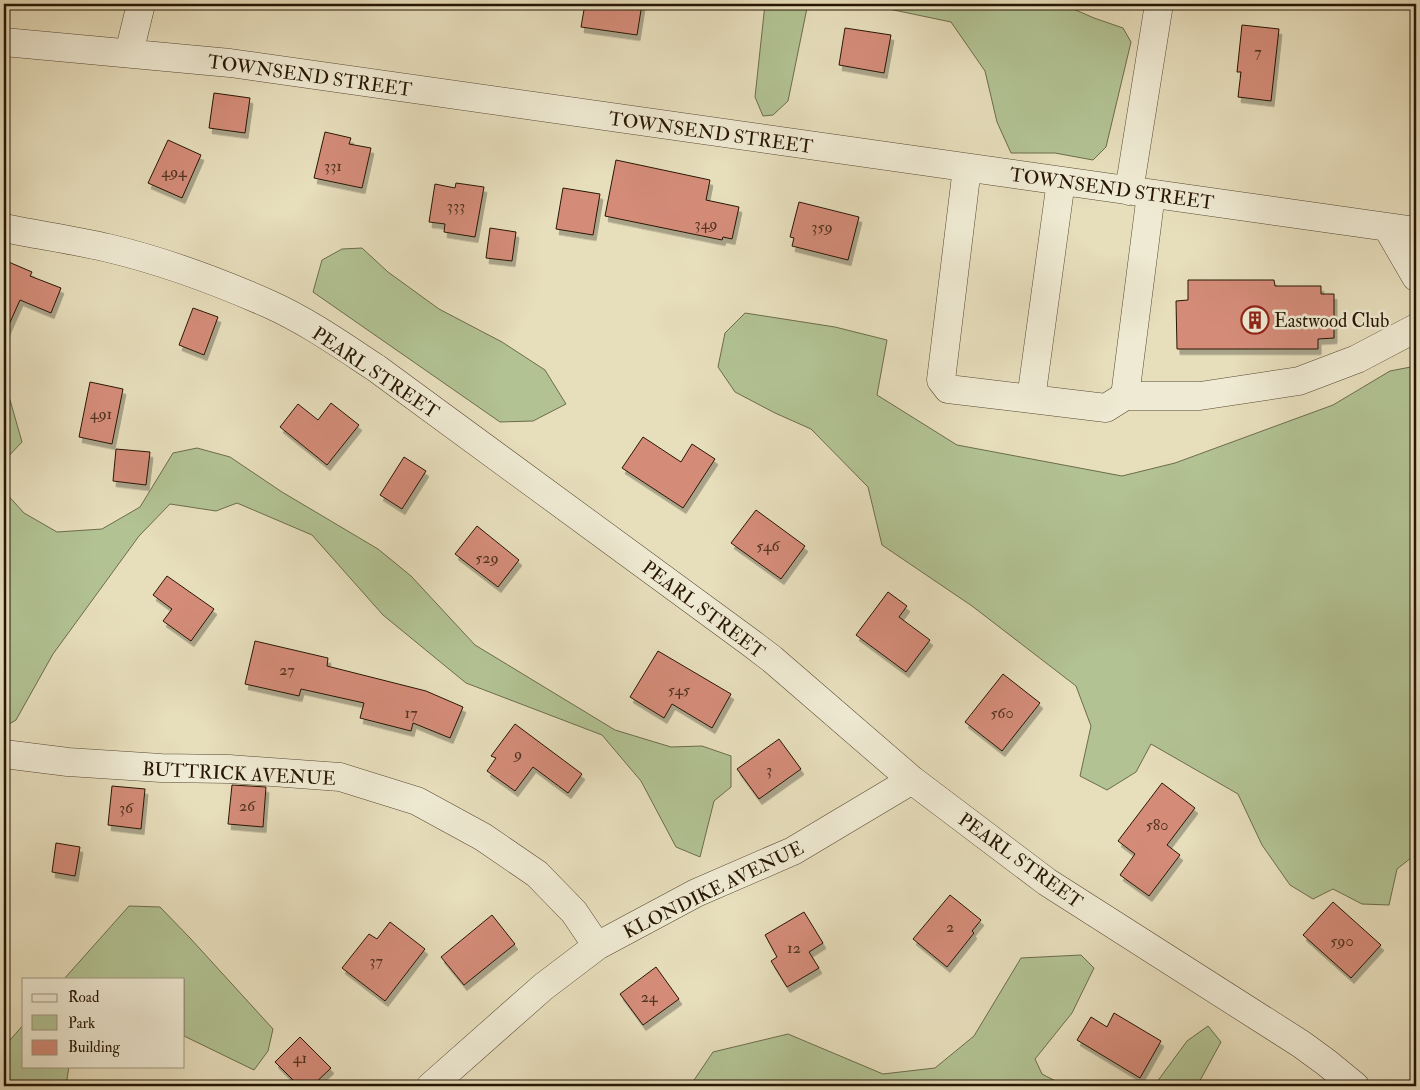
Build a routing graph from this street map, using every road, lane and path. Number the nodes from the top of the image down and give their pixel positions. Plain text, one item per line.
1 (141, 4) edge
2 (1159, 4) edge
3 (4, 42) edge
4 (129, 53) junction
5 (967, 168) junction
6 (1061, 181) junction
7 (1140, 192) junction
8 (1387, 227) junction
9 (4, 228) edge
10 (1416, 231) edge
11 (1416, 277) edge
12 (1416, 328) edge
13 (1125, 396) junction
14 (1031, 399) junction
15 (4, 754) edge
16 (912, 780) junction
17 (597, 946) junction
18 (430, 1086) edge
19 (1355, 1086) edge

1 - 4 street
2 - 7 street
3 - 4 street, TOWNSEND STREET
4 - 5 street, TOWNSEND STREET
5 - 6 street, TOWNSEND STREET
5 - 14 street
6 - 7 street, TOWNSEND STREET
6 - 14 street
7 - 8 street, TOWNSEND STREET
7 - 13 street
8 - 10 street, TOWNSEND STREET
8 - 11 street
9 - 16 street, PEARL STREET
12 - 13 street
13 - 14 street
15 - 17 street, BUTTRICK AVENUE
16 - 17 street, KLONDIKE AVENUE
16 - 19 street, PEARL STREET
17 - 18 street, KLONDIKE AVENUE

